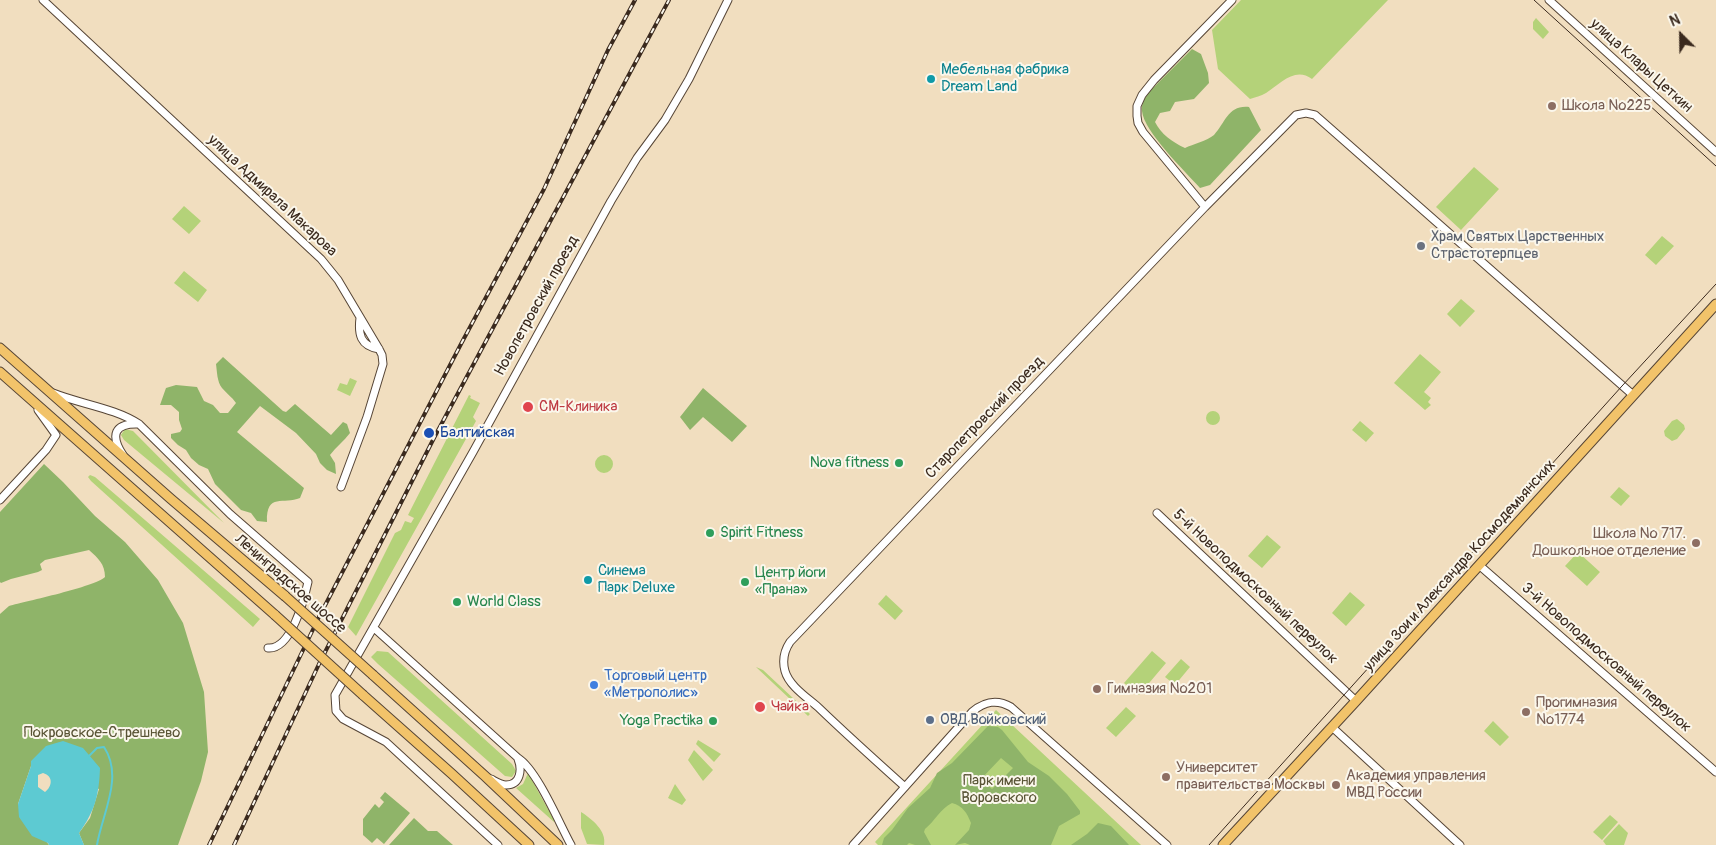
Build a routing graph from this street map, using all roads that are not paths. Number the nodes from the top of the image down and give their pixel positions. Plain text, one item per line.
1 (43, 0) edge
2 (728, 0) edge
3 (1232, 0) edge
4 (1549, 0) edge
5 (1716, 152) edge
6 (1205, 207) junction
7 (1716, 304) edge
8 (0, 348) edge
9 (0, 372) edge
10 (48, 391) junction
11 (1633, 396) junction
12 (30, 399) junction
13 (138, 424) junction
14 (128, 461) junction
15 (341, 487) dead end
16 (0, 500) edge
17 (1157, 513) dead end
18 (1479, 565) junction
19 (374, 628) junction
20 (268, 648) dead end
21 (1356, 701) junction
22 (1332, 727) junction
23 (518, 758) junction
24 (1716, 772) edge
25 (486, 776) junction
26 (904, 787) junction
27 (513, 830) junction
28 (498, 845) edge
29 (522, 845) edge
30 (530, 845) edge
31 (558, 845) edge
32 (571, 845) edge
33 (853, 845) edge
34 (1167, 845) edge
35 (1223, 845) edge
36 (1460, 845) edge

1 - 15 street, улица Адмирала Макарова
2 - 19 street, Новопетровский проезд
3 - 6 street
4 - 5 street, улица Клары Цеткин
6 - 11 street, Старопетровский проезд
6 - 26 street, Старопетровский проезд
7 - 11 main road, улица Зои и Александра Космодемьянских
8 - 10 main road, Ленинградское шоссе
9 - 12 main road
10 - 13 street
10 - 14 main road, Ленинградское шоссе
11 - 18 main road, улица Зои и Александра Космодемьянских
12 - 16 street
12 - 27 main road, bridge
13 - 14 street
13 - 20 street
14 - 25 main road, Ленинградское шоссе, bridge
17 - 21 street, 5-й Новоподмосковный переулок
18 - 21 main road, улица Зои и Александра Космодемьянских
18 - 24 street, 3-й Новоподмосковный переулок
19 - 23 street
19 - 28 street, Новопетровский проезд
21 - 22 main road, улица Зои и Александра Космодемьянских
22 - 35 main road, улица Зои и Александра Космодемьянских
22 - 36 street
23 - 25 street
23 - 32 street
25 - 31 main road, Ленинградское шоссе
26 - 33 street
26 - 34 street
27 - 29 street
27 - 30 main road

